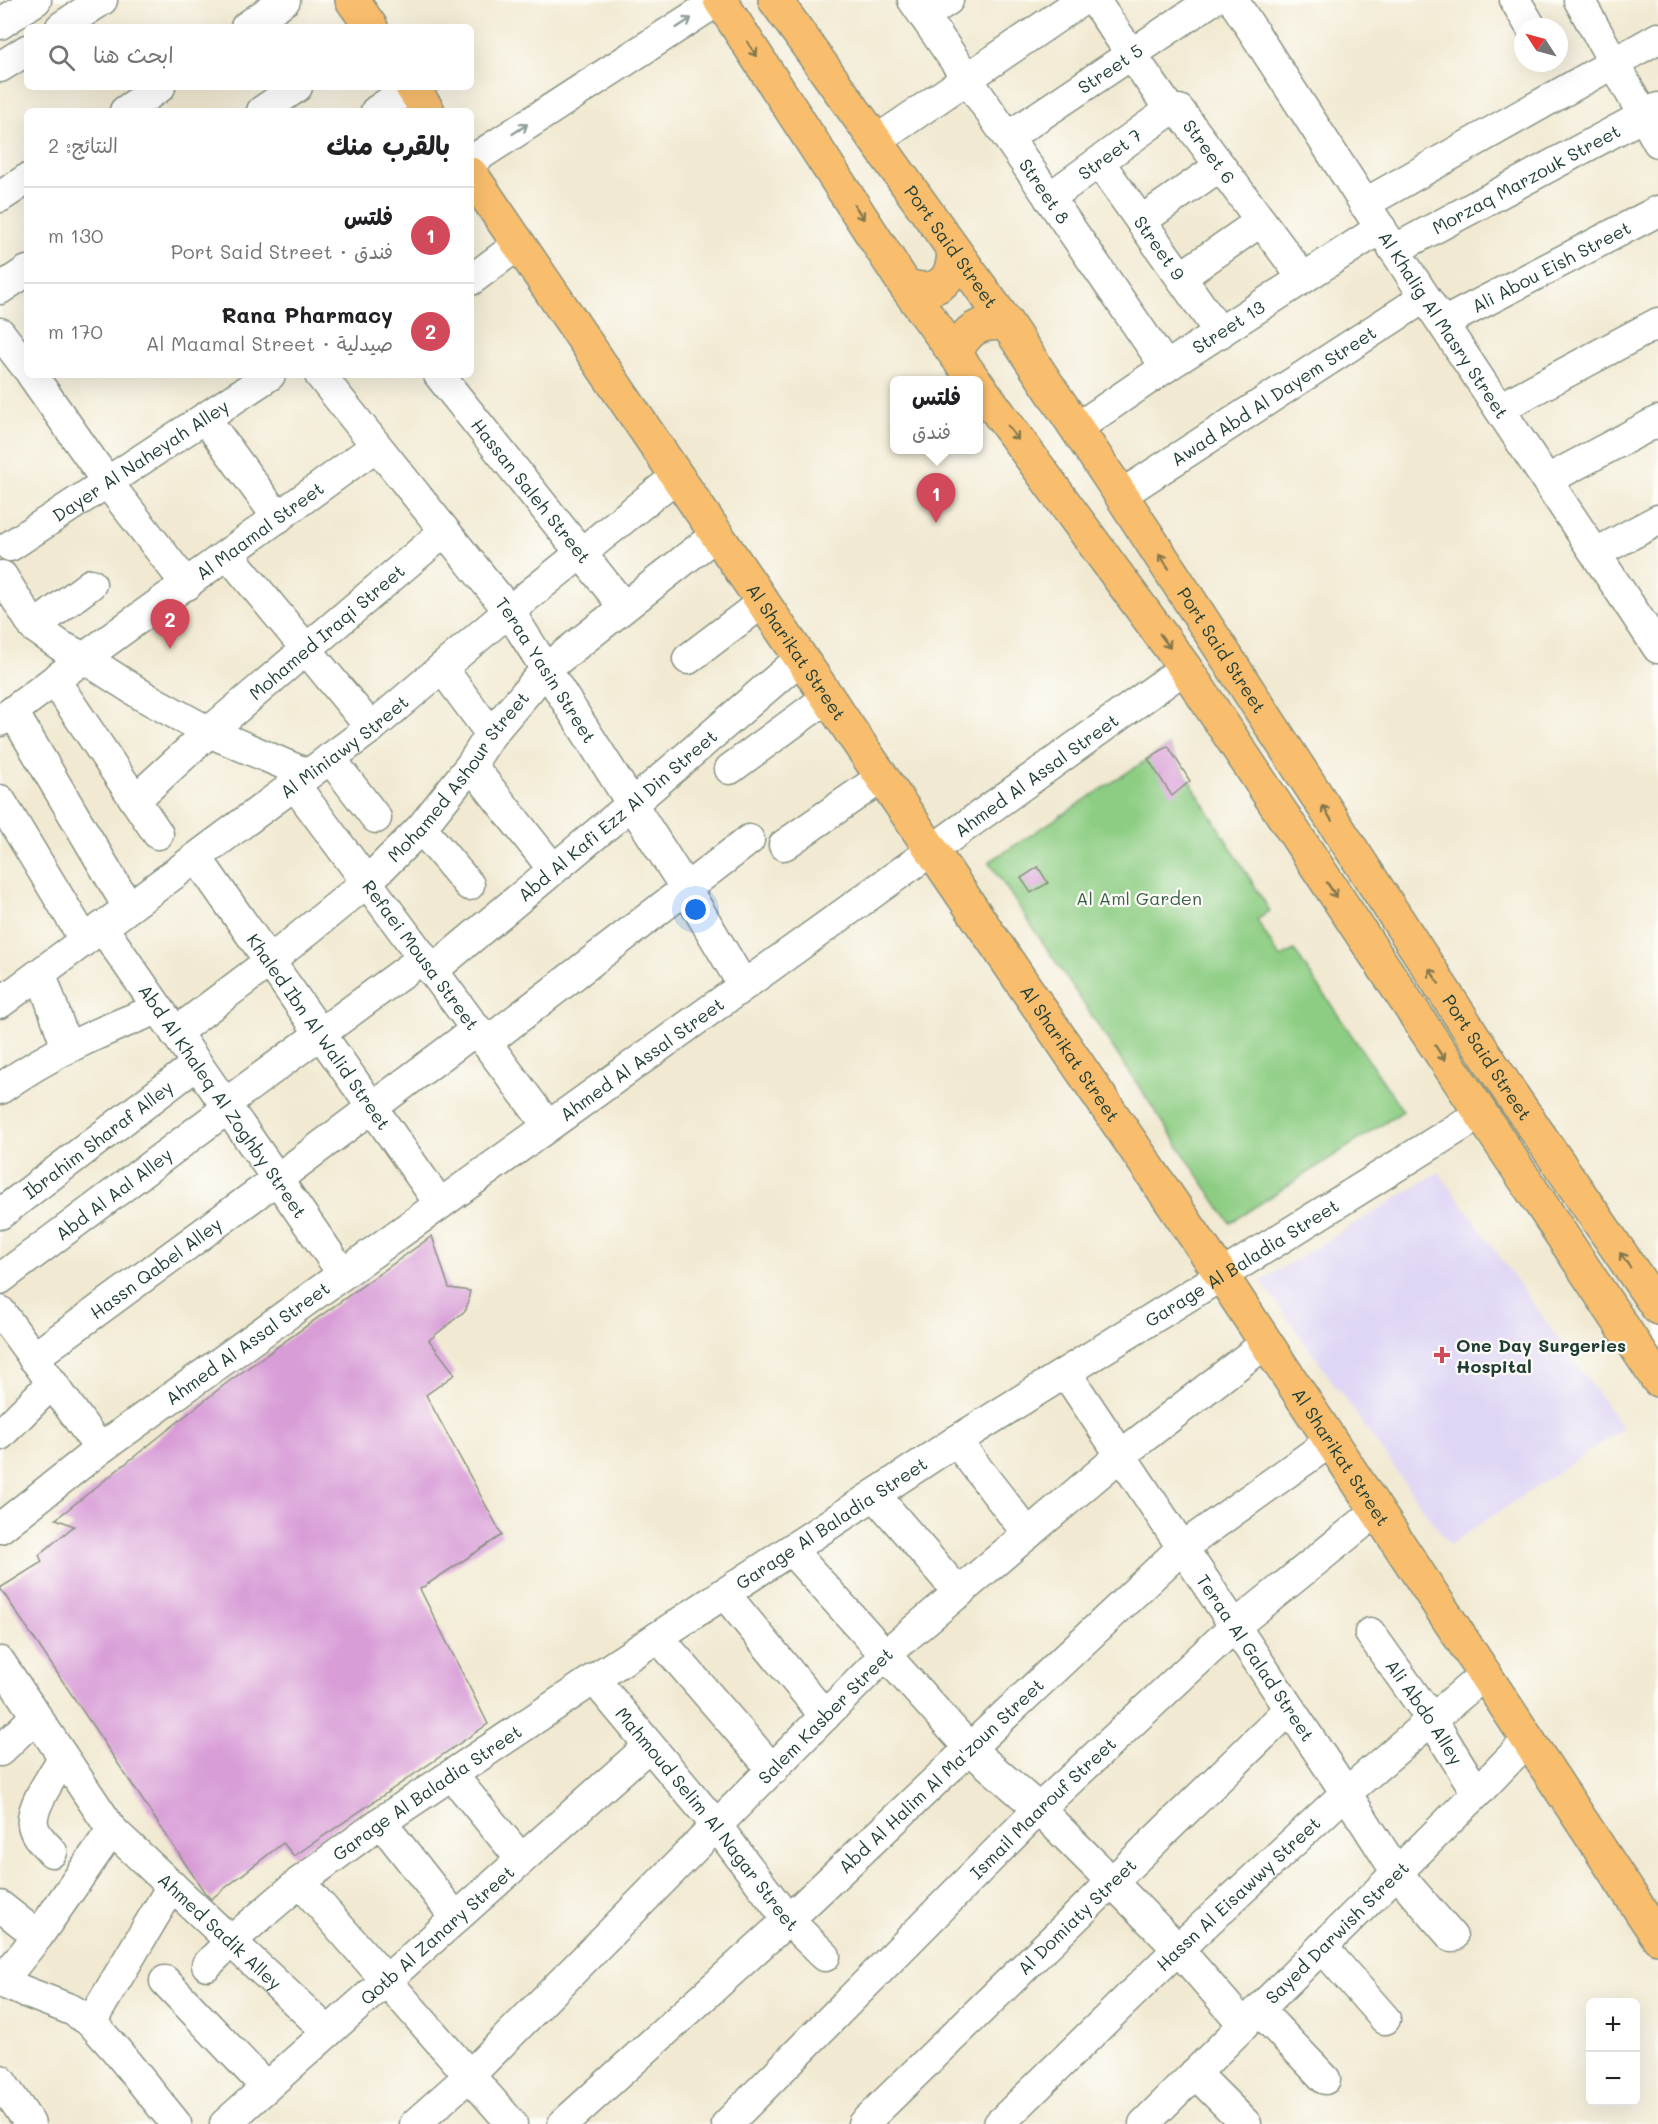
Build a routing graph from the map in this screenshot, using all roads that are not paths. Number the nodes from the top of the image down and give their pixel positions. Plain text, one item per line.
1 (36, 0) edge
2 (102, 0) edge
3 (285, 0) edge
4 (352, 0) edge
5 (719, 0) edge
6 (775, 0) edge
7 (948, 0) edge
8 (1082, 0) edge
9 (1094, 0) edge
10 (1212, 0) edge
11 (1233, 0) edge
12 (1515, 0) edge
13 (1579, 0) edge
14 (918, 8) edge
15 (1526, 18) edge
16 (65, 19) edge
17 (0, 24) edge
18 (250, 24) edge
19 (369, 24) edge
20 (1658, 38) edge
21 (24, 52) edge
22 (1131, 54) junction
23 (1614, 63) junction
24 (0, 68) edge
25 (967, 79) junction
26 (154, 90) edge
27 (293, 90) edge
28 (407, 90) edge
29 (413, 90) edge
30 (126, 104) edge
31 (266, 108) edge
32 (380, 108) edge
33 (426, 108) edge
34 (1170, 110) junction
35 (1651, 112) edge
36 (1008, 137) junction
37 (876, 141) junction
38 (1658, 142) edge
39 (474, 159) edge
40 (1099, 162) junction
41 (1220, 166) junction
42 (24, 181) edge
43 (474, 185) edge
44 (0, 197) edge
45 (1049, 198) junction
46 (1364, 204) junction
47 (480, 208) edge
48 (1658, 211) edge
49 (1141, 221) junction
50 (1261, 221) junction
51 (1388, 239) junction
52 (519, 244) junction
53 (954, 251) junction
54 (24, 273) edge
55 (1181, 277) junction
56 (474, 278) edge
57 (1303, 278) junction
58 (905, 285) junction
59 (0, 289) edge
60 (1425, 297) junction
61 (1443, 323) junction
62 (1658, 323) edge
63 (1007, 324) junction
64 (0, 333) edge
65 (1220, 333) junction
66 (955, 354) junction
67 (21, 365) edge
68 (1166, 367) junction
69 (970, 376) edge
70 (31, 378) edge
71 (265, 378) edge
72 (328, 378) edge
73 (442, 378) edge
74 (983, 393) edge
75 (1500, 408) junction
76 (205, 418) junction
77 (1658, 421) edge
78 (1077, 428) junction
79 (376, 446) junction
80 (677, 476) junction
81 (1547, 480) junction
82 (107, 482) junction
83 (1121, 495) junction
84 (278, 518) junction
85 (1658, 520) edge
86 (444, 532) junction
87 (717, 534) junction
88 (10, 546) dead end
89 (581, 553) junction
90 (228, 554) junction
91 (1596, 554) junction
92 (2, 576) dead end
93 (91, 584) dead end
94 (187, 585) junction
95 (763, 602) junction
96 (624, 607) junction
97 (509, 611) junction
98 (34, 627) junction
99 (1658, 648) edge
100 (307, 650) junction
101 (84, 657) junction
102 (801, 658) junction
103 (688, 659) dead end
104 (442, 668) junction
105 (1185, 668) junction
106 (546, 669) junction
107 (55, 681) junction
108 (828, 697) junction
109 (6, 716) edge
110 (371, 728) junction
111 (209, 732) junction
112 (490, 734) junction
113 (471, 765) junction
114 (730, 769) dead end
115 (310, 772) junction
116 (882, 777) junction
117 (0, 800) edge
118 (135, 800) junction
119 (632, 804) junction
120 (376, 818) dead end
121 (421, 828) junction
122 (158, 834) dead end
123 (749, 840) dead end
124 (784, 845) dead end
125 (931, 849) junction
126 (197, 858) junction
127 (553, 869) junction
128 (367, 882) junction
129 (469, 885) dead end
130 (686, 889) junction
131 (128, 907) junction
132 (93, 933) junction
133 (270, 961) junction
134 (428, 964) junction
135 (41, 974) junction
136 (743, 985) junction
137 (0, 1003) edge
138 (158, 1009) junction
139 (175, 1033) junction
140 (321, 1034) junction
141 (481, 1036) junction
142 (68, 1048) junction
143 (197, 1064) junction
144 (4, 1078) edge
145 (226, 1106) junction
146 (372, 1107) junction
147 (1480, 1114) junction
148 (548, 1126) junction
149 (278, 1179) junction
150 (440, 1204) junction
151 (0, 1214) edge
152 (343, 1274) junction
153 (1222, 1276) junction
154 (0, 1279) edge
155 (1658, 1308) edge
156 (0, 1311) edge
157 (1266, 1343) junction
158 (33, 1358) junction
159 (1066, 1373) junction
160 (1658, 1380) edge
161 (52, 1383) junction
162 (0, 1435) edge
163 (956, 1441) junction
164 (1331, 1441) junction
165 (100, 1449) junction
166 (1121, 1455) junction
167 (875, 1494) junction
168 (1377, 1511) junction
169 (0, 1528) edge
170 (1028, 1534) junction
171 (1183, 1547) junction
172 (790, 1550) junction
173 (724, 1593) junction
174 (959, 1593) junction
175 (1235, 1626) junction
176 (1370, 1633) dead end
177 (658, 1637) junction
178 (886, 1654) junction
179 (0, 1662) edge
180 (1485, 1674) junction
181 (594, 1679) junction
182 (1290, 1709) junction
183 (36, 1716) junction
184 (825, 1716) junction
185 (1432, 1720) junction
186 (1528, 1740) junction
187 (649, 1746) junction
188 (971, 1750) junction
189 (0, 1751) edge
190 (63, 1758) junction
191 (773, 1770) junction
192 (452, 1774) junction
193 (1346, 1793) junction
194 (1477, 1793) junction
195 (1039, 1809) junction
196 (381, 1822) junction
197 (716, 1826) junction
198 (112, 1830) junction
199 (52, 1852) dead end
200 (521, 1859) junction
201 (1397, 1873) junction
202 (300, 1882) junction
203 (1112, 1882) junction
204 (172, 1886) junction
205 (0, 1906) edge
206 (456, 1918) junction
207 (789, 1920) junction
208 (38, 1936) junction
209 (1452, 1937) dead end
210 (1658, 1937) edge
211 (231, 1941) junction
212 (1322, 1947) junction
213 (1178, 1949) junction
214 (825, 1956) dead end
215 (207, 1965) dead end
216 (387, 1979) junction
217 (165, 1981) dead end
218 (1, 1982) edge
219 (1252, 2017) junction
220 (1385, 2019) dead end
221 (91, 2022) junction
222 (328, 2032) junction
223 (1195, 2073) junction
224 (469, 2076) junction
225 (1325, 2079) dead end
226 (0, 2080) edge
227 (266, 2087) junction
228 (30, 2124) edge
229 (176, 2124) edge
230 (225, 2124) edge
231 (415, 2124) edge
232 (512, 2124) edge
233 (563, 2124) edge
234 (727, 2124) edge
235 (863, 2124) edge
236 (999, 2124) edge
237 (1144, 2124) edge
238 (1246, 2124) edge

1 - 17 street
2 - 16 street
3 - 18 street
4 - 19 main road
39 -> 5 street
5 -> 58 main road
6 - 37 main road, Port Said Street
7 - 14 street
8 - 25 street
9 - 22 street, Street 6
10 - 22 street, Street 5
11 - 46 street, Al Khalig Al Masry Street
12 - 15 street
13 - 23 street
14 - 25 street, Street 8
20 - 23 street
21 - 24 street
22 - 34 street, Street 6
22 - 36 street, Street 5
23 - 35 street
23 - 46 street
25 - 36 street, Street 8
25 - 37 street
26 - 30 street
27 - 31 street
28 - 32 street
29 - 33 main road
34 - 40 street, Street 7
34 - 41 street, Street 6
35 - 38 street
35 - 51 street, Morzaq Marzouk Street
36 - 45 street, Street 8
37 - 53 main road, Port Said Street
40 - 45 street, Street 7
40 - 49 street, Street 9
41 - 49 street
41 - 50 street, Street 6
42 - 44 street
43 - 47 main road, Al Sharikat Street
45 - 68 street, Street 8
46 - 51 street, Al Khalig Al Masry Street
47 - 52 main road, Al Sharikat Street
48 - 61 street, Ali Abou Eish Street
49 - 55 street, Street 9
50 - 55 street
50 - 57 street, Street 6
51 - 57 street, Street 13
51 - 60 street, Al Khalig Al Masry Street
52 - 56 street
52 - 80 main road, Al Sharikat Street
53 - 58 main road
53 - 63 main road, Port Said Street
54 - 59 street
55 - 65 street, Street 9
57 - 65 street, Street 13
58 - 66 main road
60 - 61 street, Al Khalig Al Masry Street
60 - 83 street, Awad Abd Al Dayem Street
61 - 75 street, Al Khalig Al Masry Street
62 - 75 street
63 - 66 main road
63 - 78 main road, Port Said Street
64 - 67 street
65 - 68 street, Street 13
66 - 69 main road
68 - 78 street, Street 13
70 - 82 street
71 - 76 street, Dayer Al Naheyah Alley
72 - 79 street, Teraa Yasin Street
73 - 89 street, Hassan Saleh Street
74 -> 105 main road, Port Said Street
75 - 81 street, Al Khalig Al Masry Street
76 - 82 street, Dayer Al Naheyah Alley
76 - 84 street
77 - 81 street
78 - 83 main road, Port Said Street
79 - 84 street, Al Maamal Street
79 - 86 street, Teraa Yasin Street
80 - 87 main road, Al Sharikat Street
80 - 89 street, Al Miniawy Street
81 - 91 street, Al Khalig Al Masry Street
82 - 88 street, Dayer Al Naheyah Alley
82 - 94 street
155 -> 83 main road, Port Said Street
84 - 90 street, Al Maamal Street
85 - 91 street
86 - 97 street, Teraa Yasin Street
86 - 100 street, Mohamed Iraqi Street
87 - 95 main road, Al Sharikat Street
87 - 96 street, Mohamed Ashour Street
89 - 96 street, Hassan Saleh Street
89 - 97 street, Al Miniawy Street
90 - 94 street, Al Maamal Street
90 - 100 street
91 - 99 street, Al Khalig Al Masry Street
92 - 98 street
93 - 98 street
94 - 101 street, Al Maamal Street
95 - 102 main road, Al Sharikat Street
95 - 103 street
96 - 106 street, Mohamed Ashour Street
97 - 104 street, Al Miniawy Street
97 - 106 street, Teraa Yasin Street
98 - 101 street
100 - 110 street
100 - 111 street, Mohamed Iraqi Street
101 - 107 street, Al Maamal Street
101 - 111 street
102 - 108 main road, Al Sharikat Street
102 - 119 street, Abd Al Kafi Ezz Al Din Street
104 - 110 street, Al Miniawy Street
104 - 112 street
105 - 125 street, Ahmed Al Assal Street
105 -> 147 main road, Port Said Street
106 - 112 street, Mohamed Ashour Street
106 - 119 street, Teraa Yasin Street
107 - 109 street, Al Maamal Street
107 - 118 street
108 - 114 street
108 - 116 main road, Al Sharikat Street
109 - 131 street
110 - 115 street, Al Miniawy Street
111 - 115 street
111 - 118 street, Mohamed Iraqi Street
112 - 113 street, Mohamed Ashour Street
113 - 121 street, Mohamed Ashour Street
113 - 127 street
115 - 120 street
115 - 126 street, Al Miniawy Street
115 - 128 street, Refaei Mousa Street
116 - 124 street
116 - 125 main road, Al Sharikat Street
117 - 132 street, Abd Al Khaleq Al Zoghby Street
118 - 122 street
119 - 127 street, Abd Al Kafi Ezz Al Din Street
119 - 130 street, Teraa Yasin Street
121 - 128 street, Mohamed Ashour Street
121 - 129 street
123 - 130 street, Hassn Qabel Alley
125 - 136 street, Ahmed Al Assal Street
125 - 153 main road, Al Sharikat Street
126 - 131 street, Al Miniawy Street
126 - 133 street, Khaled Ibn Al Walid Street
127 - 134 street, Abd Al Kafi Ezz Al Din Street
128 - 133 street, Mohamed Ashour Street
128 - 134 street, Refaei Mousa Street
130 - 136 street, Teraa Yasin Street
130 - 141 street, Hassn Qabel Alley
131 - 132 street, Al Miniawy Street
132 - 135 street, Al Miniawy Street
132 - 138 street, Abd Al Khaleq Al Zoghby Street
133 - 139 street, Mohamed Ashour Street
133 - 140 street, Khaled Ibn Al Walid Street
134 - 140 street, Abd Al Kafi Ezz Al Din Street
134 - 141 street, Refaei Mousa Street
135 - 137 street, Al Miniawy Street
135 - 142 street
136 - 148 street, Ahmed Al Assal Street
138 - 139 street, Abd Al Khaleq Al Zoghby Street
138 - 142 street
139 - 143 street, Abd Al Khaleq Al Zoghby Street
140 - 145 street, Abd Al Aal Alley
140 - 146 street, Khaled Ibn Al Walid Street
141 - 146 street, Hassn Qabel Alley
141 - 148 street, Refaei Mousa Street
142 - 144 street
143 - 145 street, Abd Al Khaleq Al Zoghby Street
143 - 151 street, Ibrahim Sharaf Alley
145 - 149 street, Abd Al Khaleq Al Zoghby Street
145 - 154 street, Abd Al Aal Alley
146 - 149 street, Hassn Qabel Alley
146 - 150 street, Khaled Ibn Al Walid Street
147 - 153 street, Garage Al Baladia Street
147 - 160 main road, Port Said Street
148 - 150 street, Ahmed Al Assal Street
149 - 152 street, Abd Al Khaleq Al Zoghby Street
149 - 158 street, Hassn Qabel Alley
150 - 152 street, Ahmed Al Assal Street
152 - 165 street, Ahmed Al Assal Street
153 - 157 main road, Al Sharikat Street
153 - 159 street, Garage Al Baladia Street
156 - 158 street
157 - 164 main road, Al Sharikat Street
157 - 166 street, Salem Kasber Street
158 - 161 street
159 - 163 street, Garage Al Baladia Street
159 - 166 street, Teraa Al Galad Street
161 - 162 street
161 - 165 street
163 - 167 street, Garage Al Baladia Street
163 - 170 street
164 - 168 main road, Al Sharikat Street
164 - 171 street, Abd Al Halim Al Ma'zoun Street
165 - 169 street, Ahmed Al Assal Street
166 - 170 street, Salem Kasber Street
166 - 171 street, Teraa Al Galad Street
167 - 172 street, Garage Al Baladia Street
167 - 174 street
168 - 175 street, Ismail Maarouf Street
168 - 180 main road, Al Sharikat Street
170 - 174 street, Salem Kasber Street
171 - 175 street, Teraa Al Galad Street
171 - 188 street, Abd Al Halim Al Ma'zoun Street
172 - 173 street, Garage Al Baladia Street
172 - 178 street
173 - 177 street, Garage Al Baladia Street
173 - 184 street
174 - 178 street, Salem Kasber Street
175 - 182 street, Teraa Al Galad Street
175 - 195 street, Ismail Maarouf Street
176 - 185 street, Ali Abdo Alley
177 - 181 street, Garage Al Baladia Street
177 - 191 street
178 - 184 street, Salem Kasber Street
178 - 188 street
179 - 183 street, Ahmed Sadik Alley
180 - 185 street, Hassn Al Eisawwy Street
180 - 186 main road, Al Sharikat Street
181 - 187 street, Mahmoud Selim Al Nagar Street
181 - 192 street, Garage Al Baladia Street
182 - 193 street, Teraa Al Galad Street
182 - 203 street, Al Domiaty Street
183 - 189 street
183 - 190 street, Ahmed Sadik Alley
184 - 191 street, Salem Kasber Street
185 - 193 street, Hassn Al Eisawwy Street
185 - 194 street, Ali Abdo Alley
186 - 194 street, Sayed Darwish Street
186 - 210 main road, Al Sharikat Street
187 - 197 street, Mahmoud Selim Al Nagar Street
187 - 200 street, Qotb Al Zanary Street
188 - 195 street
188 - 207 street, Abd Al Halim Al Ma'zoun Street
190 - 198 street, Ahmed Sadik Alley
190 - 199 street
191 - 197 street, Salem Kasber Street
192 - 196 street, Garage Al Baladia Street
192 - 200 street
193 - 201 street, Teraa Al Galad Street
193 - 213 street, Hassn Al Eisawwy Street
194 - 201 street, Sayed Darwish Street
195 - 203 street
195 - 234 street, Ismail Maarouf Street
196 - 202 street, Garage Al Baladia Street
196 - 206 street
197 - 207 street, Mahmoud Selim Al Nagar Street
197 - 224 street, Salem Kasber Street
198 - 204 street, Ahmed Sadik Alley
198 - 208 street
200 - 206 street, Qotb Al Zanary Street
201 - 209 street, Teraa Al Galad Street
201 - 212 street, Sayed Darwish Street
202 - 211 street, Garage Al Baladia Street
202 - 216 street
203 - 213 street
203 - 235 street, Al Domiaty Street
204 - 211 street, Ahmed Sadik Alley
204 - 221 street
205 - 208 street
206 - 216 street, Qotb Al Zanary Street
207 - 214 street, Mahmoud Selim Al Nagar Street
207 - 233 street, Abd Al Halim Al Ma'zoun Street
208 - 218 street
211 - 215 street, Garage Al Baladia Street
211 - 222 street, Ahmed Sadik Alley
212 - 219 street, Sayed Darwish Street
212 - 220 street
213 - 219 street
213 - 236 street, Hassn Al Eisawwy Street
216 - 222 street, Qotb Al Zanary Street
216 - 224 street
217 - 227 street
218 - 221 street
219 - 223 street, Sayed Darwish Street
219 - 225 street
221 - 229 street
222 - 227 street, Qotb Al Zanary Street
223 - 237 street, Sayed Darwish Street
223 - 238 street
224 - 231 street, Salem Kasber Street
224 - 232 street
226 - 228 street
227 - 230 street, Qotb Al Zanary Street

